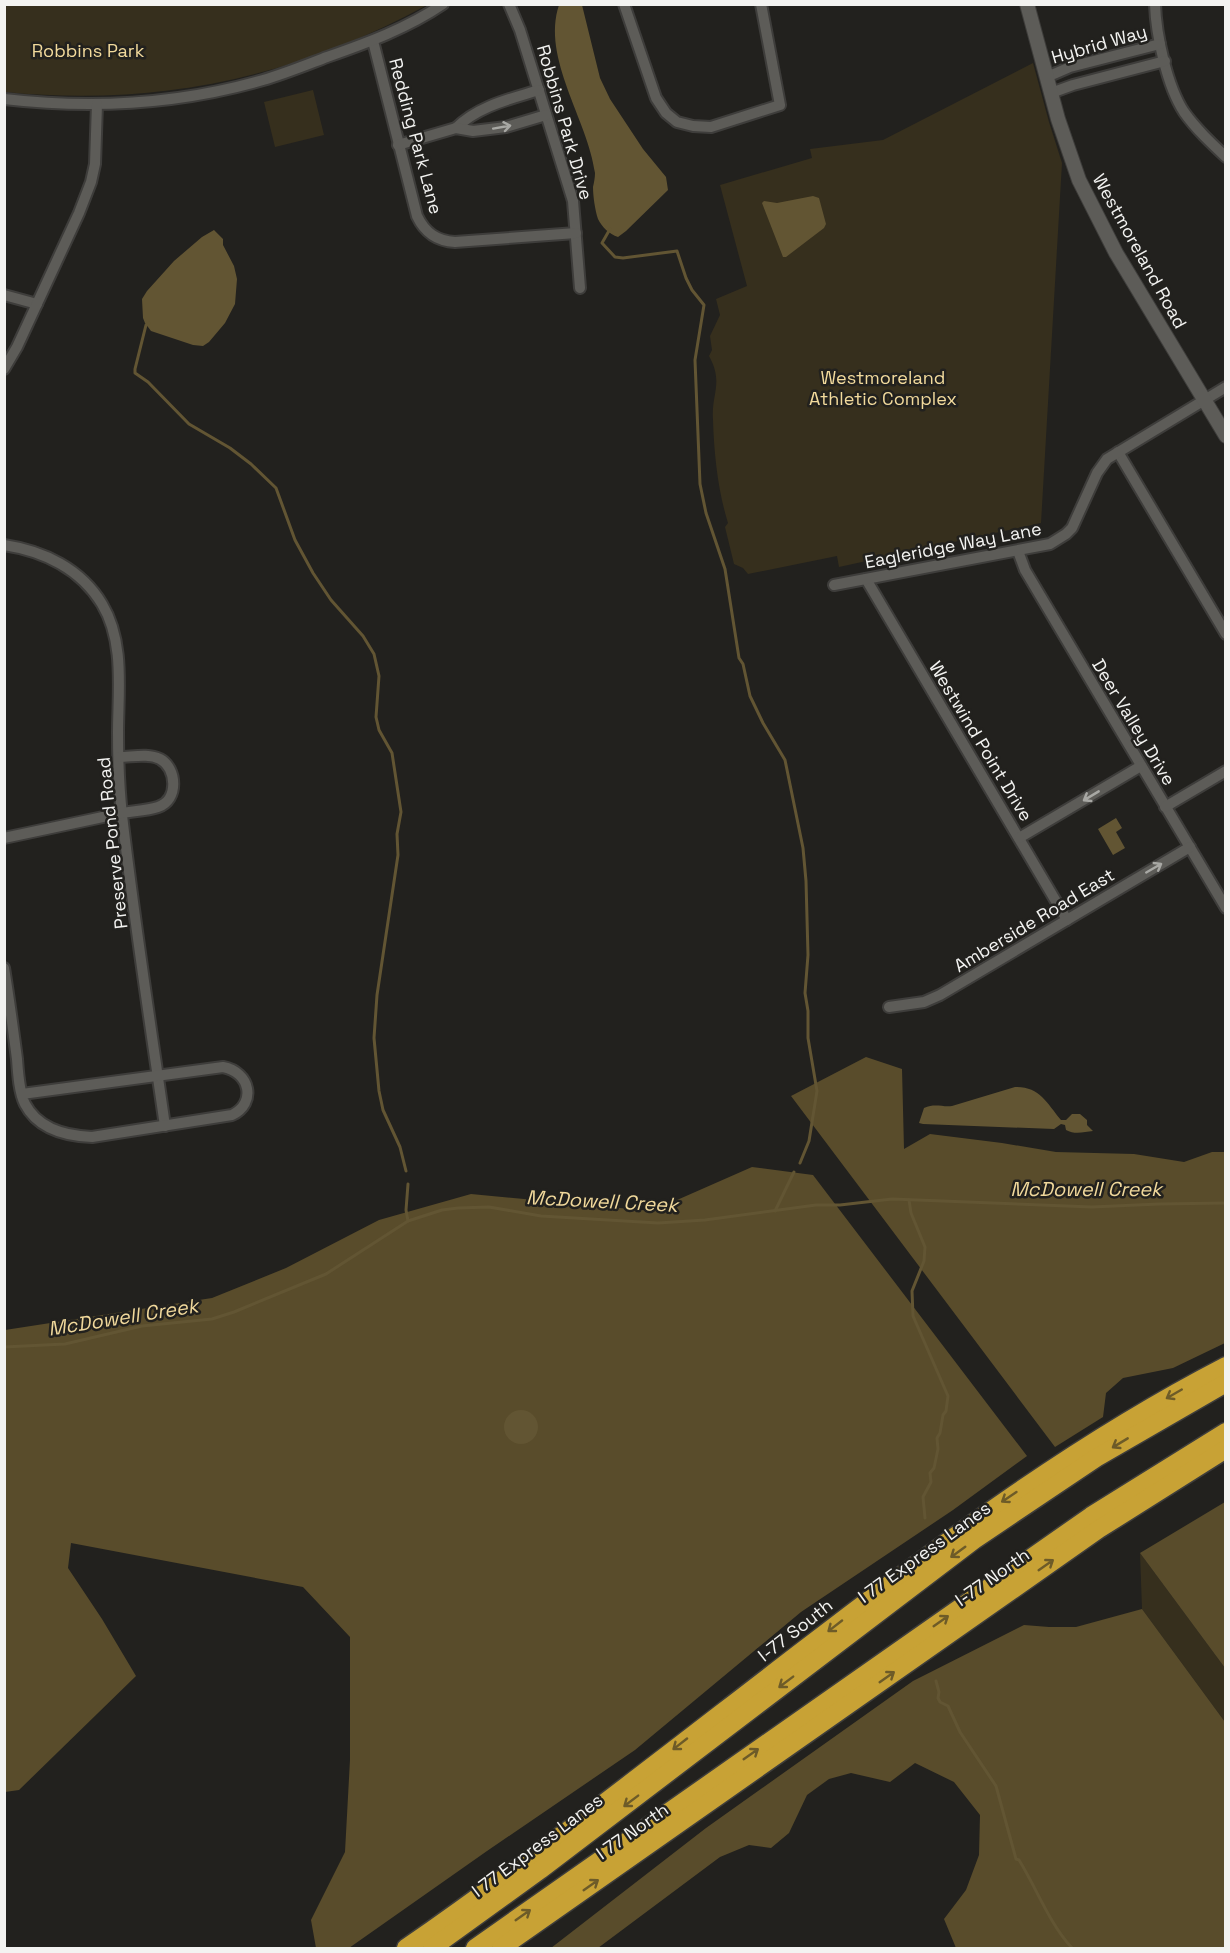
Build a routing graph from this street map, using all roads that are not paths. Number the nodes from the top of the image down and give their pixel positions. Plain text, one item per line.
1 (443, 4) edge
2 (509, 4) edge
3 (624, 4) edge
4 (761, 4) edge
5 (1027, 4) edge
6 (1155, 4) edge
7 (374, 41) junction
8 (1160, 44) junction
9 (1165, 61) junction
10 (1047, 77) junction
11 (538, 90) junction
12 (1051, 93) junction
13 (4, 99) edge
14 (97, 104) junction
15 (546, 115) junction
16 (456, 128) junction
17 (398, 145) junction
18 (1226, 157) edge
19 (576, 233) junction
20 (580, 288) dead end
21 (4, 295) edge
22 (37, 304) junction
23 (4, 369) edge
24 (1226, 387) edge
25 (1204, 401) junction
26 (1226, 436) edge
27 (1118, 452) junction
28 (4, 545) edge
29 (1018, 551) junction
30 (866, 579) junction
31 (834, 585) dead end
32 (1226, 634) edge
33 (118, 757) junction
34 (1141, 766) junction
35 (1226, 771) edge
36 (1165, 807) junction
37 (122, 813) junction
38 (4, 838) edge
39 (1019, 838) junction
40 (1190, 847) junction
41 (1226, 908) edge
42 (1067, 920) junction
43 (4, 968) edge
44 (889, 1007) dead end
45 (158, 1076) junction
46 (22, 1094) junction
47 (165, 1126) junction
48 (1226, 1366) edge
49 (1226, 1383) edge
50 (1226, 1432) edge
51 (1226, 1449) edge
52 (859, 1678) junction
53 (787, 1747) junction
54 (406, 1948) edge
55 (432, 1948) edge
56 (475, 1948) edge
57 (501, 1948) edge

1 - 7 street
2 - 11 street, Robbins Park Drive
3 - 4 street
5 - 10 street, Westmoreland Road
6 - 8 street
7 - 14 street
7 - 17 street, Redding Park Lane
8 - 9 street
8 - 10 street, Hybrid Way
9 - 12 street, Hybrid Way
9 - 18 street
10 - 12 street, Westmoreland Road
11 - 15 street, Robbins Park Drive
11 - 16 street
12 - 25 street, Westmoreland Road
13 - 14 street
14 - 22 street
16 -> 15 street
15 - 19 street, Robbins Park Drive
16 - 17 street
17 - 19 street, Redding Park Lane
19 - 20 street, Robbins Park Drive
21 - 22 street
22 - 23 street
24 - 25 street, Eagleridge Way Lane
25 - 26 street, Westmoreland Road
25 - 27 street, Eagleridge Way Lane
27 - 29 street, Eagleridge Way Lane
27 - 32 street
28 - 33 street, Preserve Pond Road
29 - 30 street, Eagleridge Way Lane
29 - 34 street, Deer Valley Drive
30 - 31 street, Eagleridge Way Lane
30 - 39 street, Westwind Point Drive
33 - 37 street, Preserve Pond Road
33 - 37 street
34 - 36 street, Deer Valley Drive
34 -> 39 street
35 - 36 street
36 - 40 street, Deer Valley Drive
37 - 38 street
37 - 45 street, Preserve Pond Road
39 - 42 street, Westwind Point Drive
40 - 41 street, Deer Valley Drive
42 -> 40 street, Amberside Road East
42 - 44 street, Amberside Road East
43 - 46 street
45 - 46 street
45 - 47 street, Preserve Pond Road
45 - 47 street
46 - 47 street
48 -> 54 highway, I-77 South
49 -> 55 highway, I 77 Express Lanes
52 -> 50 highway
53 -> 51 highway, I-77 North
52 - 53 highway
56 -> 52 highway
57 -> 53 highway, I 77 North

